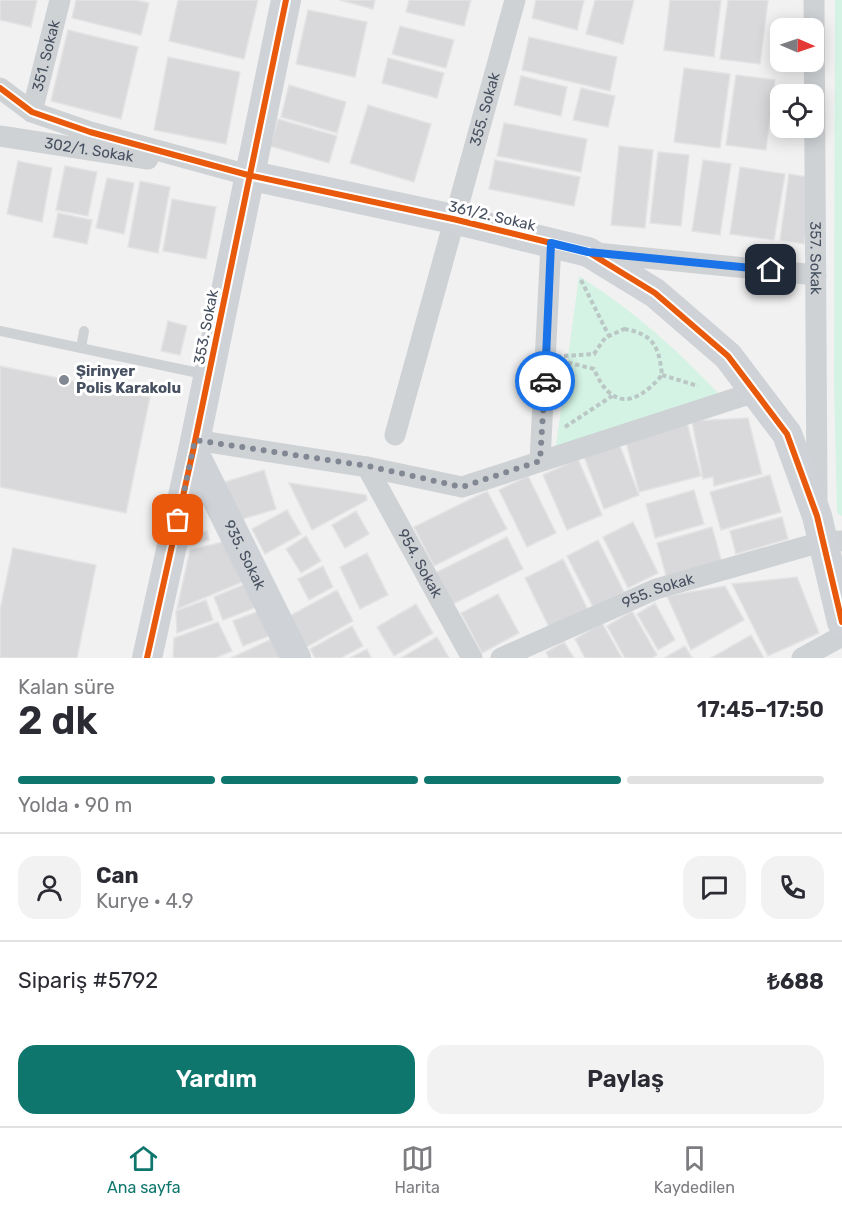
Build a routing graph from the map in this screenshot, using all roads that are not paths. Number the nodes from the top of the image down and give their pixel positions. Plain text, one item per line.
1 (60, 0) edge
2 (286, 0) edge
3 (515, 0) edge
4 (814, 0) edge
5 (0, 88) edge
6 (32, 112) junction
7 (0, 136) edge
8 (248, 175) junction
9 (453, 219) junction
10 (568, 247) junction
11 (816, 275) junction
12 (0, 331) edge
13 (84, 331) dead end
14 (81, 348) junction
15 (208, 375) junction
16 (755, 392) junction
17 (395, 435) dead end
18 (194, 446) junction
19 (541, 452) junction
20 (368, 466) junction
21 (827, 533) edge
22 (837, 592) edge
23 (842, 622) edge
24 (842, 636) edge
25 (147, 658) edge
26 (296, 658) edge
27 (472, 658) edge
28 (501, 658) edge
29 (802, 658) edge

1 - 6 street, 351. Sokak
2 - 8 street, 353. Sokak
3 - 9 street, 355. Sokak
4 - 11 street, 357. Sokak
5 - 6 street
6 - 8 street
7 - 8 street, 302/1. Sokak
8 - 9 street, 361/2. Sokak
8 - 15 street, 353. Sokak
9 - 10 street, 361/2. Sokak
9 - 17 street, 355. Sokak
10 - 11 street
10 - 16 street, 361/2. Sokak
10 - 19 street
11 - 21 street, 357. Sokak
12 - 14 lane
13 - 14 lane
14 - 15 lane
15 - 18 street, 353. Sokak
16 - 19 street
16 - 21 street, 361/2. Sokak
18 - 20 street
18 - 25 street, 353. Sokak
18 - 26 street, 935. Sokak
19 - 20 street
20 - 27 street, 954. Sokak
21 - 22 street, 361/2. Sokak
21 - 28 street, 955. Sokak
22 - 23 street, 361/2. Sokak
24 - 29 street

